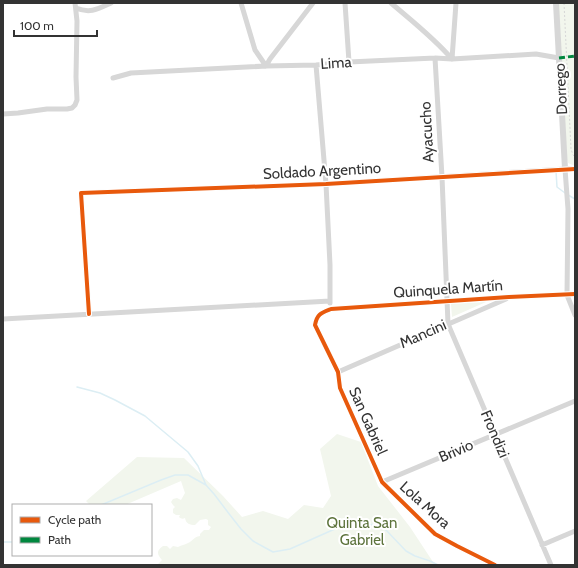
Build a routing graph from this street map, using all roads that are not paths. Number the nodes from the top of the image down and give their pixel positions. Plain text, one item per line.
1 (111, 3) edge
2 (241, 3) edge
3 (313, 3) edge
4 (345, 3) edge
5 (391, 3) edge
6 (456, 3) edge
7 (556, 3) edge
8 (75, 5) edge
9 (435, 58) junction
10 (559, 58) junction
11 (452, 59) junction
12 (349, 62) junction
13 (316, 65) junction
14 (266, 66) junction
15 (113, 78) dead end
16 (3, 114) edge
17 (565, 169) junction
18 (575, 169) edge
19 (442, 177) junction
20 (326, 184) junction
21 (575, 294) edge
22 (567, 295) junction
23 (509, 297) junction
24 (330, 301) junction
25 (448, 301) junction
26 (331, 309) junction
27 (89, 314) junction
28 (575, 315) edge
29 (3, 319) edge
30 (448, 324) junction
31 (338, 372) junction
32 (575, 402) edge
33 (495, 435) junction
34 (382, 482) junction
35 (575, 531) edge
36 (542, 545) junction
37 (495, 565) edge
38 (551, 565) edge

1 - 8 street
2 - 14 street
3 - 14 street
4 - 12 street
5 - 11 street
6 - 11 street
7 - 10 street, Dorrego
8 - 16 street
9 - 11 street, Lima
9 - 12 street, Lima
9 - 19 street, Ayacucho
10 - 11 street, Lima
10 - 17 street, Dorrego
12 - 13 street, Lima
13 - 14 street, Lima
13 - 20 street
14 - 15 street, Lima
17 - 18 street
17 - 19 street, Soldado Argentino
17 - 22 street, Dorrego
19 - 20 street, Soldado Argentino
19 - 25 street, Ayacucho
20 - 24 street
20 - 27 street, Soldado Argentino
21 - 22 street, Quinquela Martín
22 - 23 street, Quinquela Martín
22 - 28 street
23 - 25 street, Quinquela Martín
23 - 30 street, Mancini
24 - 26 street
24 - 27 street
25 - 26 street, Quinquela Martín
25 - 30 street, Frondizi
26 - 31 street, San Gabriel
27 - 29 street
30 - 31 street, Mancini
30 - 33 street, Frondizi
31 - 34 street, San Gabriel
32 - 33 street, Brivio
33 - 34 street, Brivio
33 - 36 street, Frondizi
34 - 37 street, Lola Mora
35 - 36 street
36 - 38 street, Frondizi

